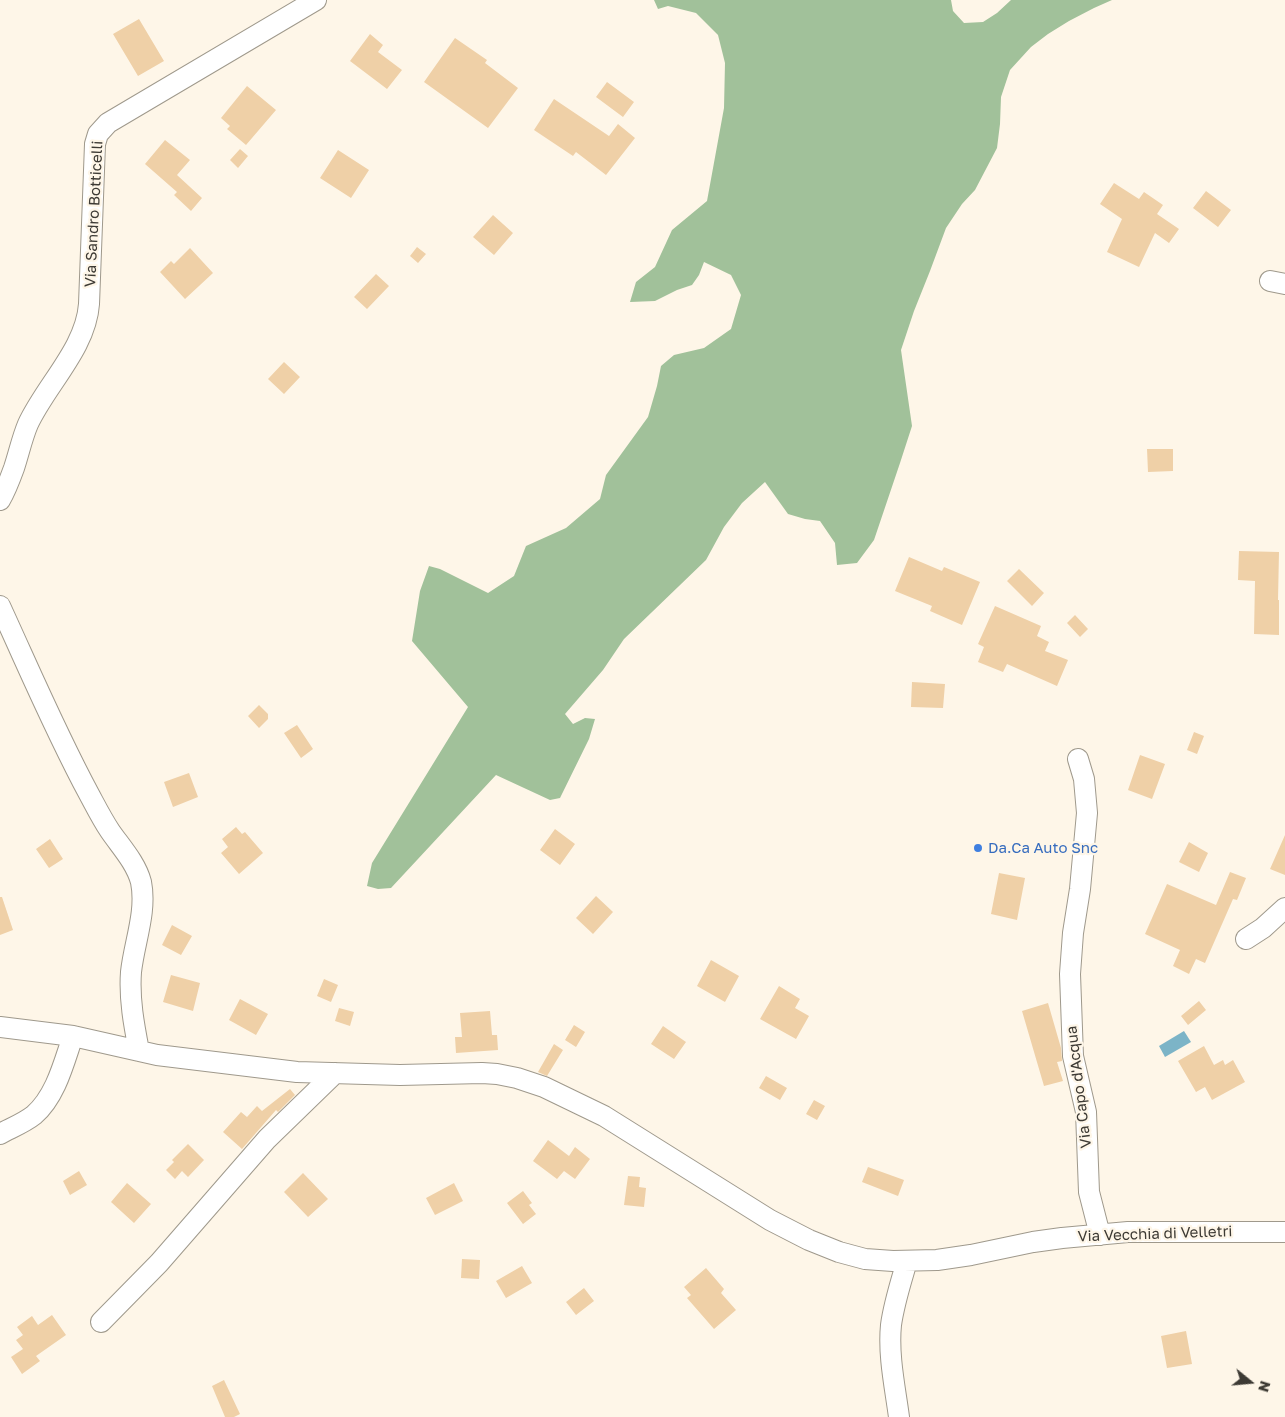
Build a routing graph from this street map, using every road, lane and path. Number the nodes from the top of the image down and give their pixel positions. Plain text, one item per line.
1 (316, 0) edge
2 (0, 500) edge
3 (0, 606) edge
4 (1078, 759) dead end
5 (1285, 908) edge
6 (1246, 939) dead end
7 (0, 1027) edge
8 (73, 1036) junction
9 (139, 1051) junction
10 (335, 1073) junction
11 (0, 1134) edge
12 (1285, 1232) edge
13 (1100, 1235) junction
14 (907, 1261) junction
15 (101, 1322) dead end
16 (899, 1417) edge

1 - 2 street, Via Sandro Botticelli
3 - 9 street
4 - 13 street, Via Capo d'Acqua
5 - 6 street
7 - 8 street, Via Vecchia di Velletri
8 - 9 street, Via Vecchia di Velletri
8 - 11 street
9 - 10 street, Via Vecchia di Velletri
10 - 14 street, Via Vecchia di Velletri
10 - 15 street
12 - 13 street, Via Vecchia di Velletri
13 - 14 street, Via Vecchia di Velletri
14 - 16 street

